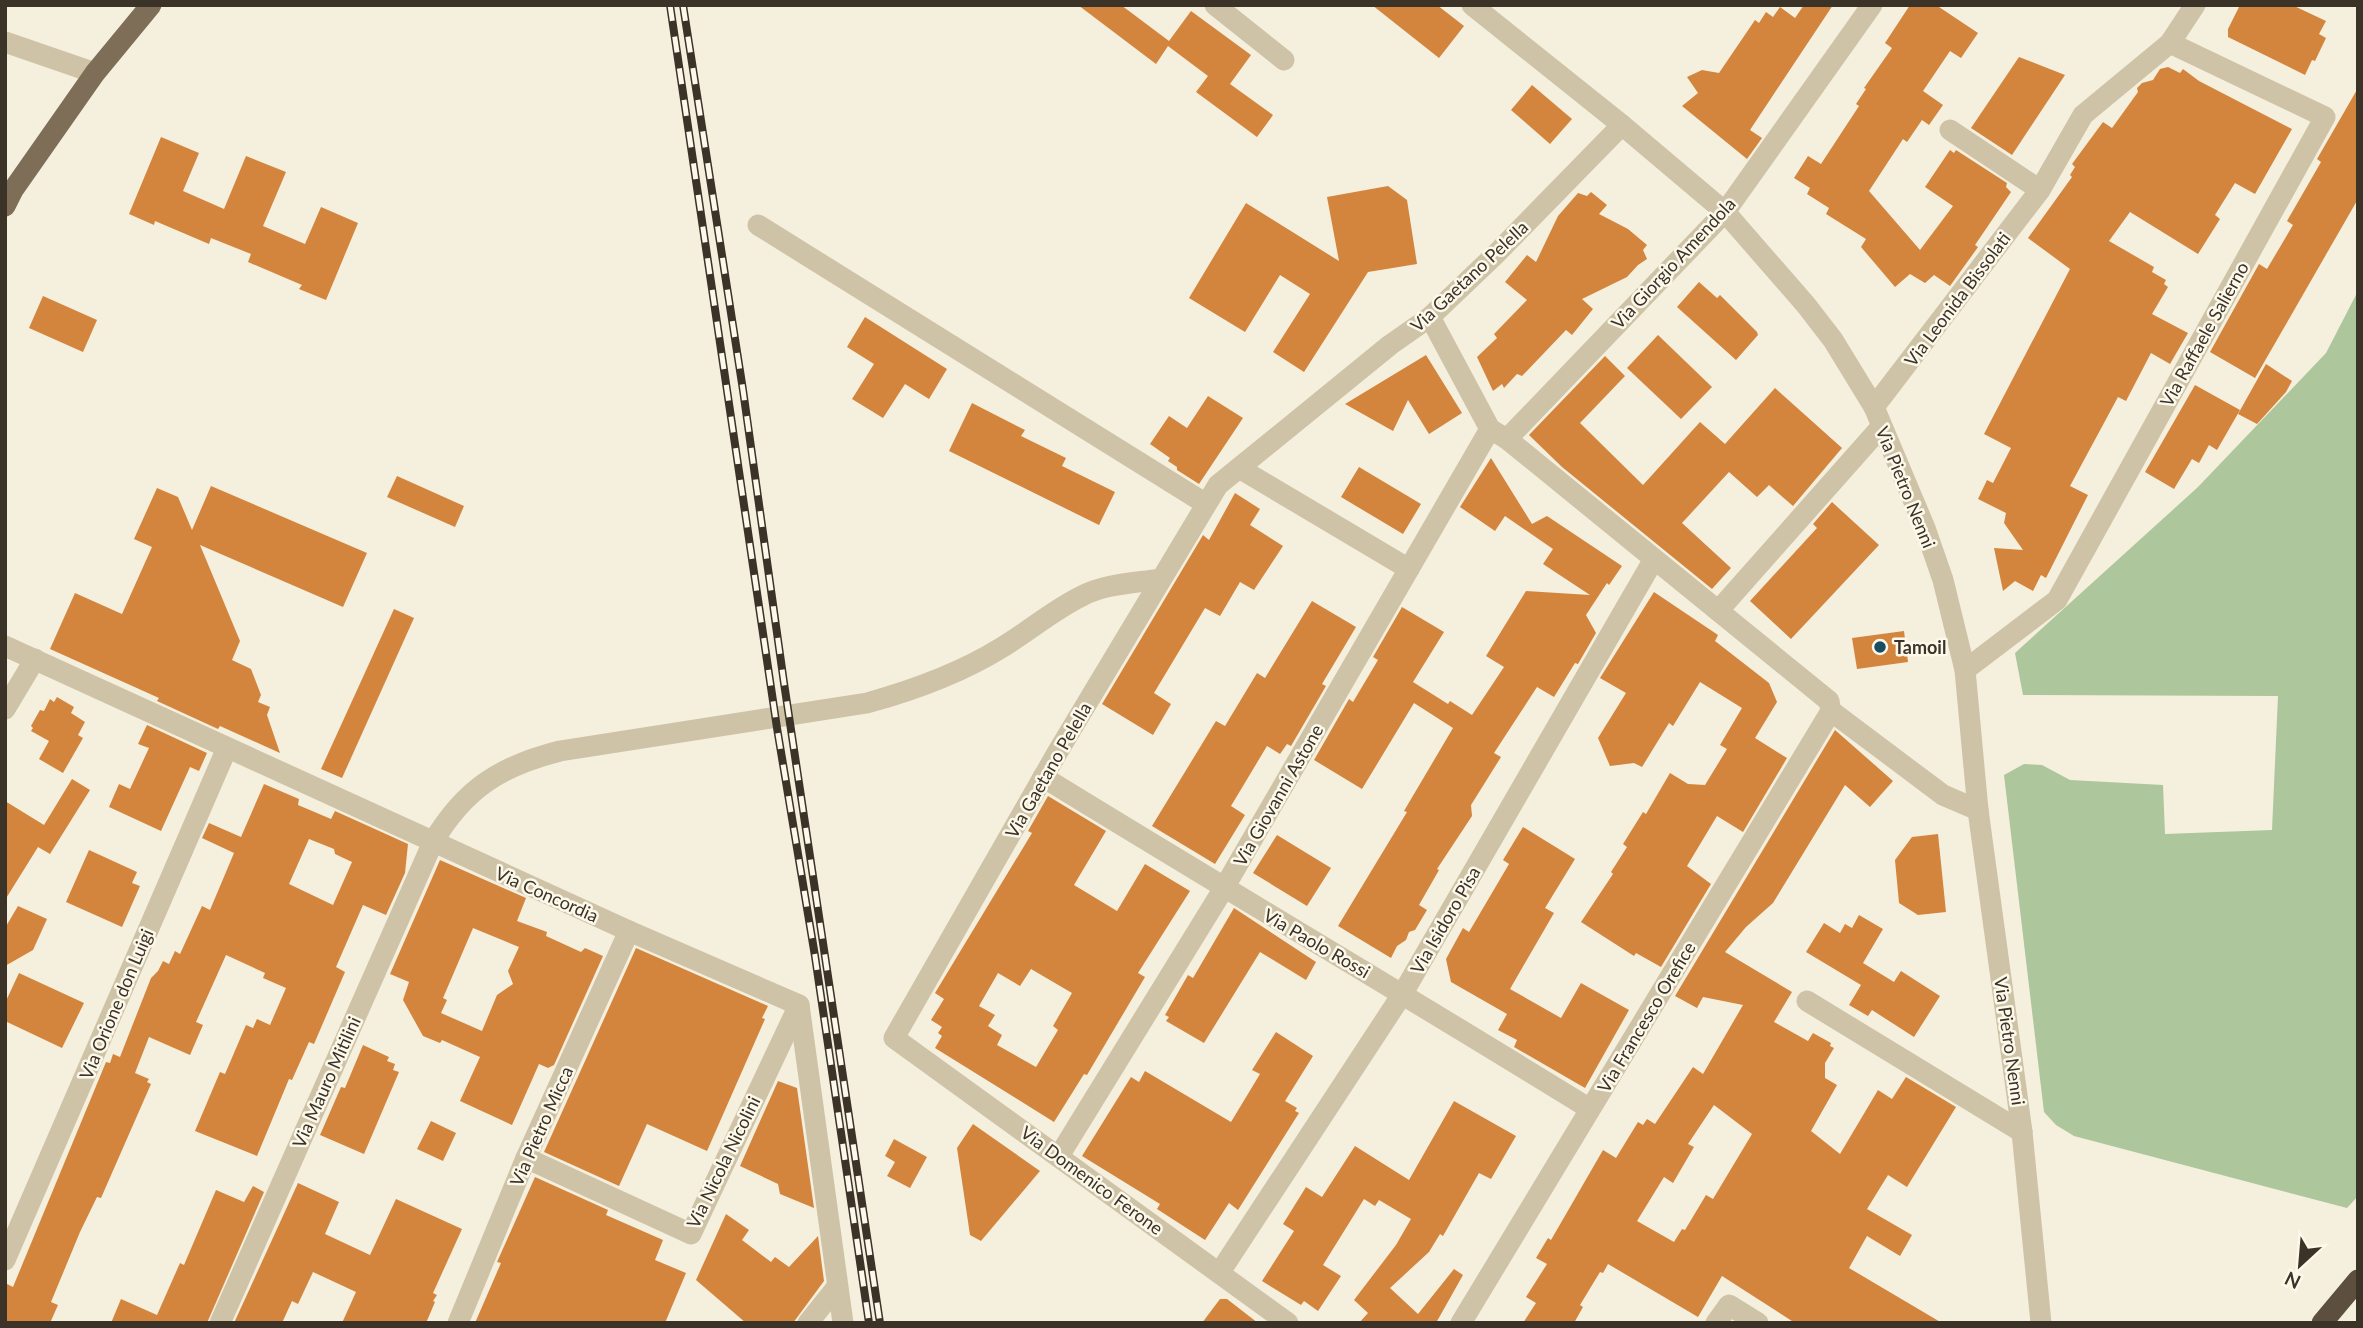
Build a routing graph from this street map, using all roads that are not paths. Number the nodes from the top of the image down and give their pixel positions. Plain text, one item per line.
1 (151, 5) edge
2 (1215, 5) edge
3 (1472, 5) edge
4 (1872, 5) edge
5 (2195, 5) edge
6 (5, 42) edge
7 (2170, 43) junction
8 (1284, 60) dead end
9 (95, 73) junction
10 (1622, 125) junction
11 (1950, 130) dead end
12 (2040, 190) junction
13 (5, 206) edge
14 (1725, 212) junction
15 (758, 225) dead end
16 (1430, 317) junction
17 (1877, 417) junction
18 (1498, 434) junction
19 (1239, 467) junction
20 (1206, 504) junction
21 (1654, 559) junction
22 (1409, 569) junction
23 (1160, 579) junction
24 (1718, 611) junction
25 (5, 646) edge
26 (35, 659) junction
27 (1965, 670) junction
28 (5, 709) edge
29 (1831, 710) junction
30 (227, 748) junction
31 (1043, 777) junction
32 (1978, 810) junction
33 (433, 842) junction
34 (1224, 888) junction
35 (629, 931) junction
36 (1403, 993) junction
37 (1807, 1001) dead end
38 (799, 1005) junction
39 (894, 1038) joint
40 (1590, 1109) junction
41 (2022, 1132) junction
42 (1059, 1156) junction
43 (526, 1158) junction
44 (5, 1260) edge
45 (1220, 1272) junction
46 (2358, 1280) edge
47 (836, 1288) junction
48 (219, 1323) edge
49 (458, 1323) edge
50 (808, 1323) edge
51 (843, 1323) edge
52 (1288, 1323) edge
53 (1461, 1323) edge
54 (1716, 1323) edge
55 (1758, 1323) edge
56 (2041, 1323) edge
57 (2322, 1323) edge

1 - 9 main road
2 - 8 street
3 - 10 street, Via Pietro Nenni
4 - 14 street, Via Giorgio Amendola
5 - 7 street, Via Leonida Bissolati
6 - 9 street
7 - 12 street, Via Leonida Bissolati
7 - 27 street, Via Raffaele Salierno
9 - 13 main road
10 - 14 street, Via Pietro Nenni
10 - 16 street, Via Gaetano Pelella
11 - 12 street
12 - 17 street, Via Leonida Bissolati
14 - 17 street, Via Pietro Nenni
14 - 18 street, Via Giorgio Amendola
15 - 20 street
16 - 18 street
16 - 19 street, Via Gaetano Pelella
17 - 24 street, Via Leonida Bissolati
17 - 27 street, Via Pietro Nenni
18 - 21 street
18 - 22 street, Via Giovanni Astone
19 - 20 street, Via Gaetano Pelella
19 - 22 street
20 - 23 street, Via Gaetano Pelella
21 - 24 street
21 - 36 street, Via Isidoro Pisa
22 - 34 street, Via Giovanni Astone
23 - 31 street, Via Gaetano Pelella
23 - 33 street, Via Mauro Mitilini
24 - 29 street
25 - 26 street, Via Concordia
26 - 28 street
26 - 30 street, Via Concordia
27 - 32 street, Via Pietro Nenni
29 - 32 street
29 - 40 street, Via Francesco Orefice
30 - 33 street, Via Concordia
30 - 44 street, Via Orione don Luigi
31 - 34 street, Via Paolo Rossi
31 - 39 street, Via Gaetano Pelella
32 - 41 street, Via Pietro Nenni
33 - 35 street, Via Concordia
33 - 48 street, Via Mauro Mitilini
34 - 36 street, Via Paolo Rossi
34 - 42 street, Via Giovanni Astone
35 - 38 street, Via Concordia
35 - 43 street, Via Pietro Micca
36 - 40 street, Via Paolo Rossi
36 - 45 street, Via Isidoro Pisa
37 - 41 street, Via Pietro Nenni
38 - 43 street, Via Nicola Nicolini
38 - 47 street
39 - 42 street, Via Domenico Ferone
40 - 53 street, Via Francesco Orefice
41 - 56 street, Via Pietro Nenni
42 - 45 street, Via Domenico Ferone
43 - 49 street, Via Pietro Micca
45 - 52 street, Via Domenico Ferone
46 - 57 highway
47 - 50 street
47 - 51 street
54 - 55 street

